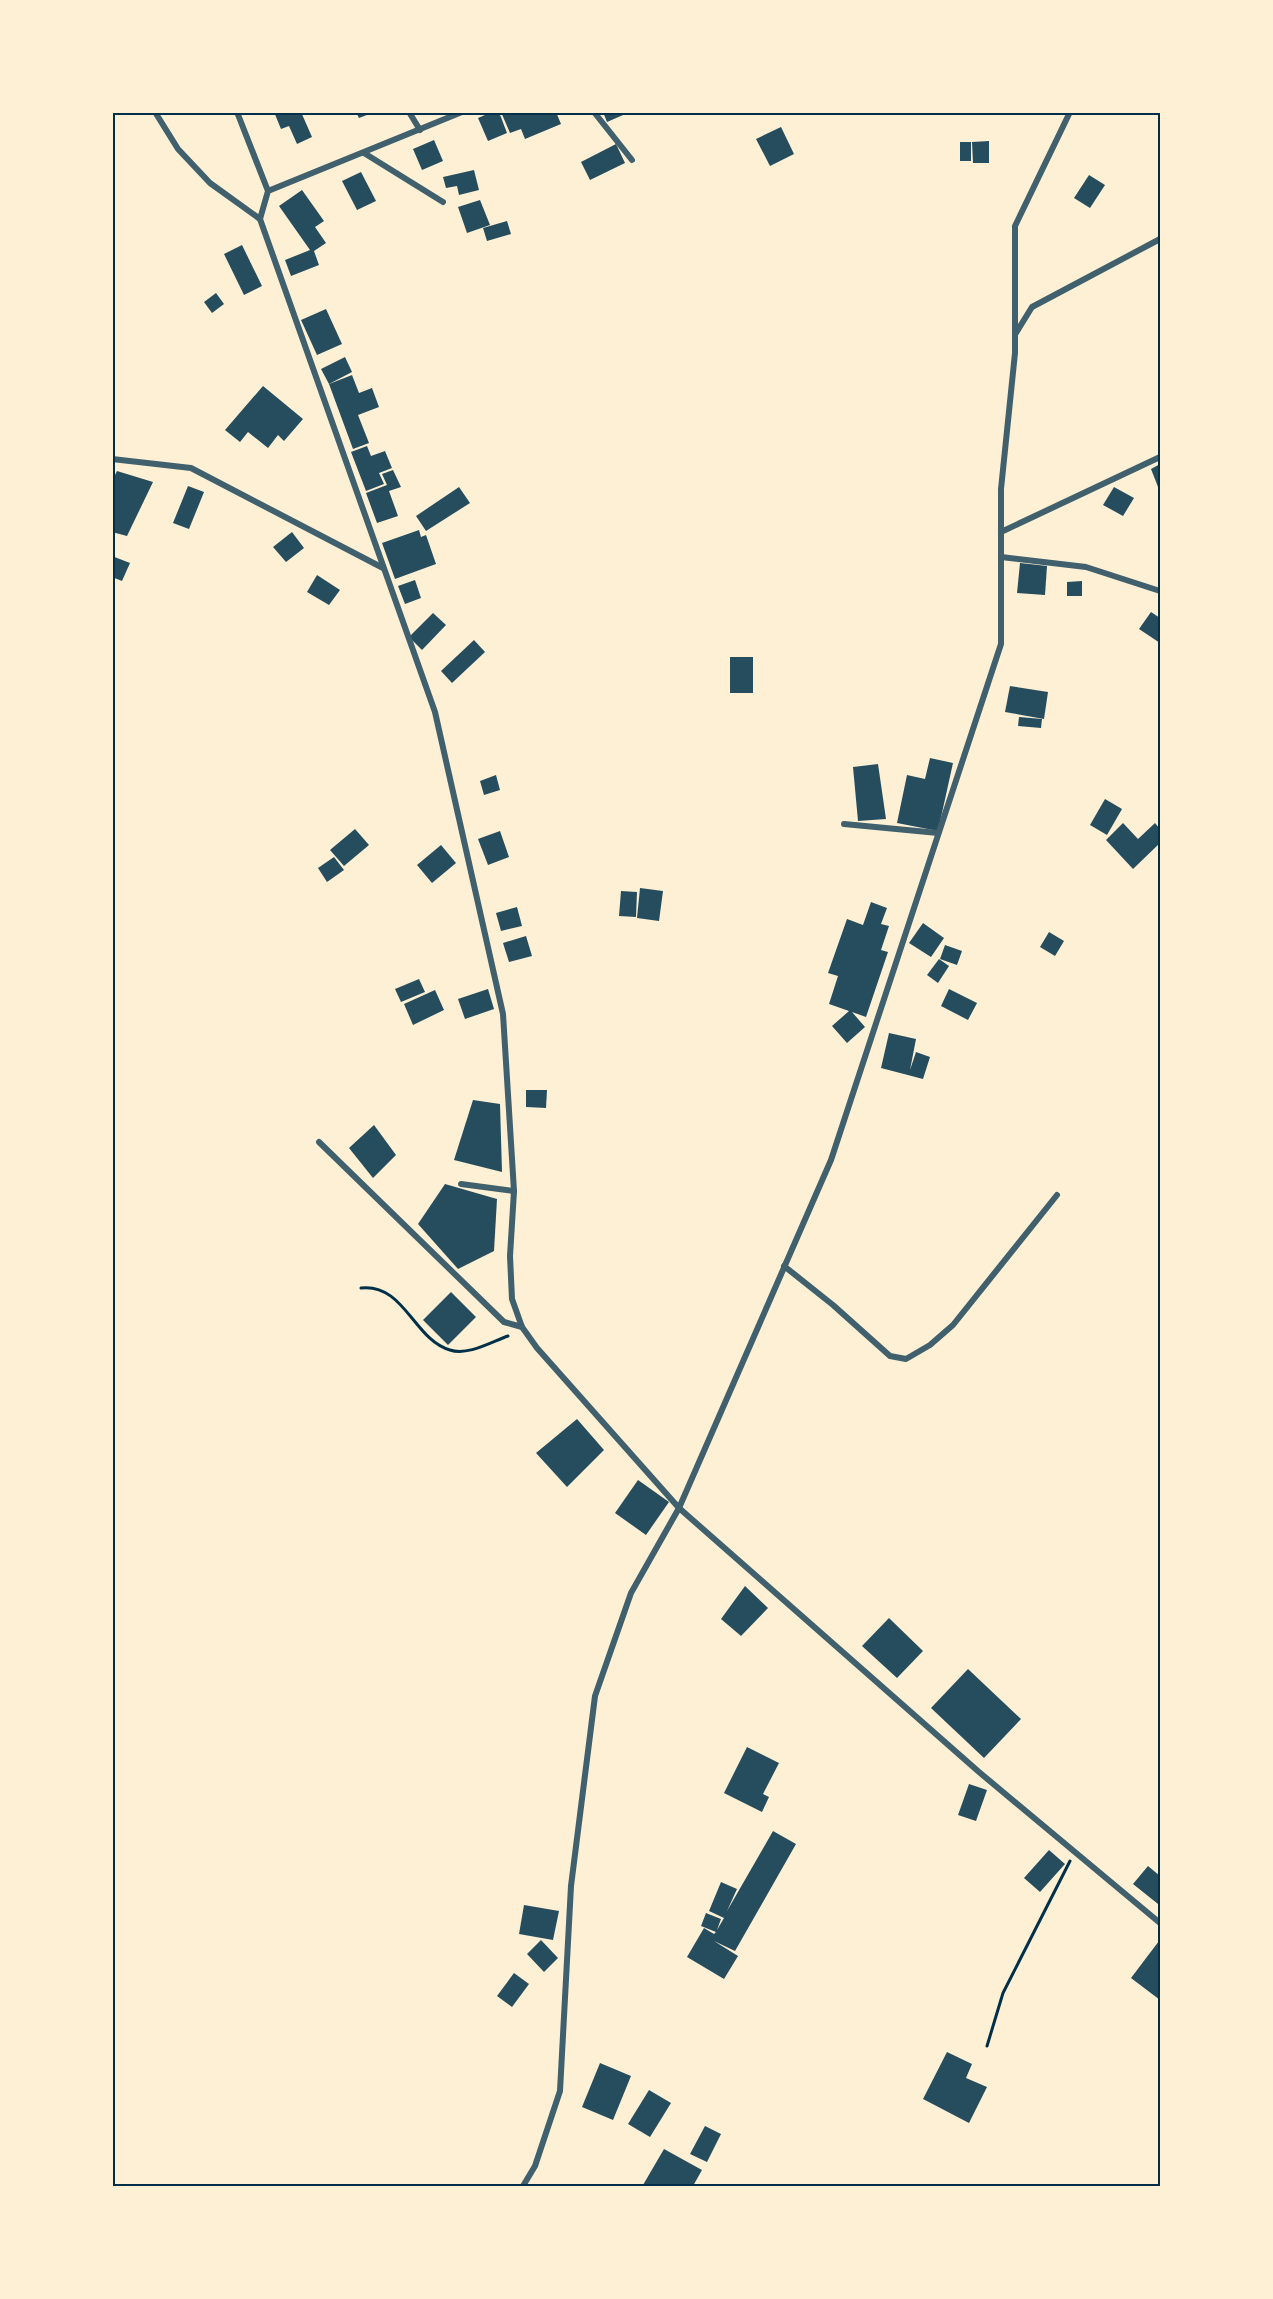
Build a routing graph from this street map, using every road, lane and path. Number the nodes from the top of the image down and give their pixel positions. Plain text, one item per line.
1 (155, 112) edge
2 (237, 112) edge
3 (409, 112) edge
4 (462, 112) edge
5 (594, 112) edge
6 (1070, 112) edge
7 (420, 130) junction
8 (364, 153) junction
9 (632, 160) dead end
10 (268, 191) junction
11 (443, 201) dead end
12 (260, 219) junction
13 (1161, 240) edge
14 (1015, 335) junction
15 (1161, 457) edge
16 (112, 459) edge
17 (1001, 532) junction
18 (1001, 556) junction
19 (384, 568) junction
20 (1161, 591) edge
21 (844, 824) dead end
22 (938, 833) junction
23 (319, 1142) dead end
24 (460, 1184) dead end
25 (514, 1191) junction
26 (1057, 1196) dead end
27 (784, 1266) junction
28 (361, 1288) dead end
29 (522, 1327) junction
30 (679, 1508) junction
31 (1074, 1851) junction
32 (1161, 1923) edge
33 (987, 2046) dead end
34 (524, 2187) edge

1 - 12 street
2 - 10 street
3 - 7 street
4 - 7 street
5 - 9 street
6 - 14 street
7 - 8 street
8 - 10 street
8 - 11 street
10 - 12 street
12 - 19 street
13 - 14 street
14 - 17 street
15 - 17 street
16 - 19 street
17 - 18 street
18 - 20 street
18 - 22 street
19 - 25 street
21 - 22 street
22 - 27 street
23 - 29 street
24 - 25 street
25 - 29 street
26 - 27 street
27 - 30 street
28 - 29 path
29 - 30 street
30 - 31 street
30 - 34 street
31 - 32 street
31 - 33 path

